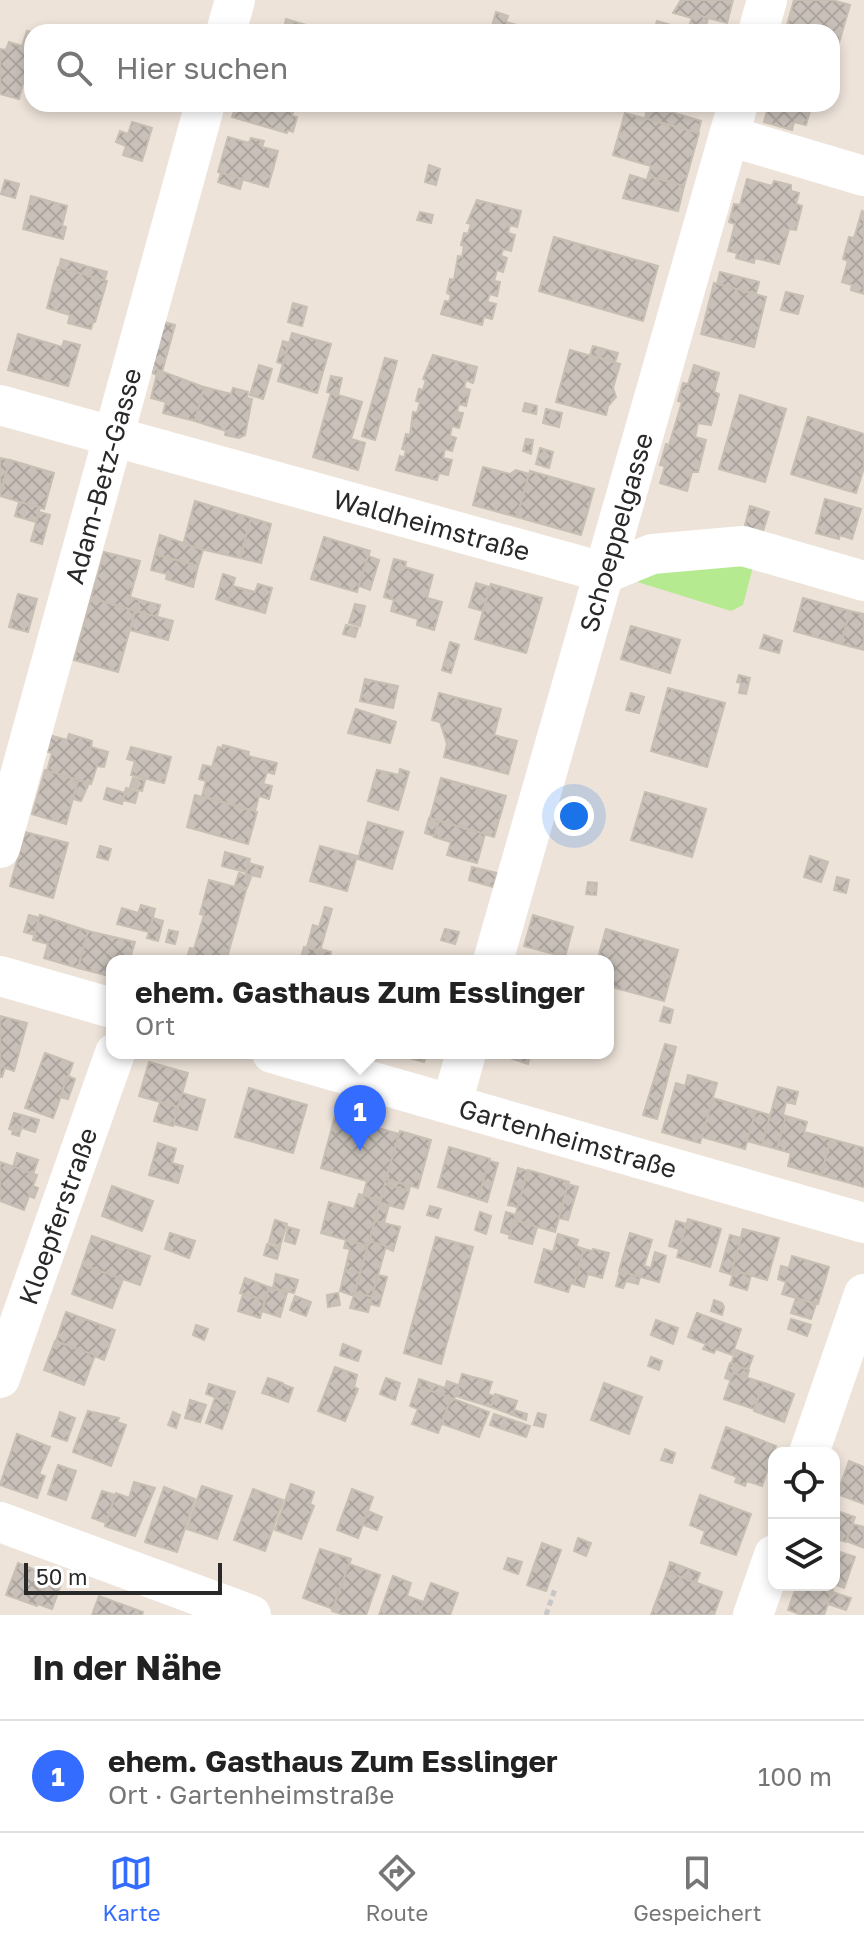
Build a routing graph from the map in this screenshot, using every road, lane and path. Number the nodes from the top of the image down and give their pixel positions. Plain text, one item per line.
1 (235, 0) edge
2 (767, 0) edge
3 (228, 24) edge
4 (760, 24) edge
5 (203, 112) edge
6 (733, 120) edge
7 (864, 176) edge
8 (0, 405) edge
9 (112, 436) junction
10 (606, 573) junction
11 (864, 581) edge
12 (0, 848) edge
13 (495, 955) edge
14 (0, 976) edge
15 (106, 1006) edge
16 (113, 1059) edge
17 (294, 1059) edge
18 (464, 1059) edge
19 (452, 1103) junction
20 (864, 1223) edge
21 (864, 1294) edge
22 (0, 1378) edge
23 (811, 1447) edge
24 (0, 1522) edge
25 (768, 1572) edge
26 (555, 1589) dead end
27 (251, 1615) edge
28 (546, 1615) edge
29 (753, 1615) edge

1 - 3 street
2 - 4 street
5 - 9 street, Adam-Betz-Gasse
6 - 7 street
6 - 10 street, Schoeppelgasse
8 - 9 street, Waldheimstraße
9 - 10 street, Waldheimstraße
9 - 12 street, Adam-Betz-Gasse
10 - 11 street
10 - 13 street, Schoeppelgasse
14 - 15 street
16 - 22 street, Kloepferstraße
17 - 19 street, Gartenheimstraße
18 - 19 street
19 - 20 street, Gartenheimstraße
21 - 23 street
24 - 27 street
25 - 29 street
26 - 28 path

